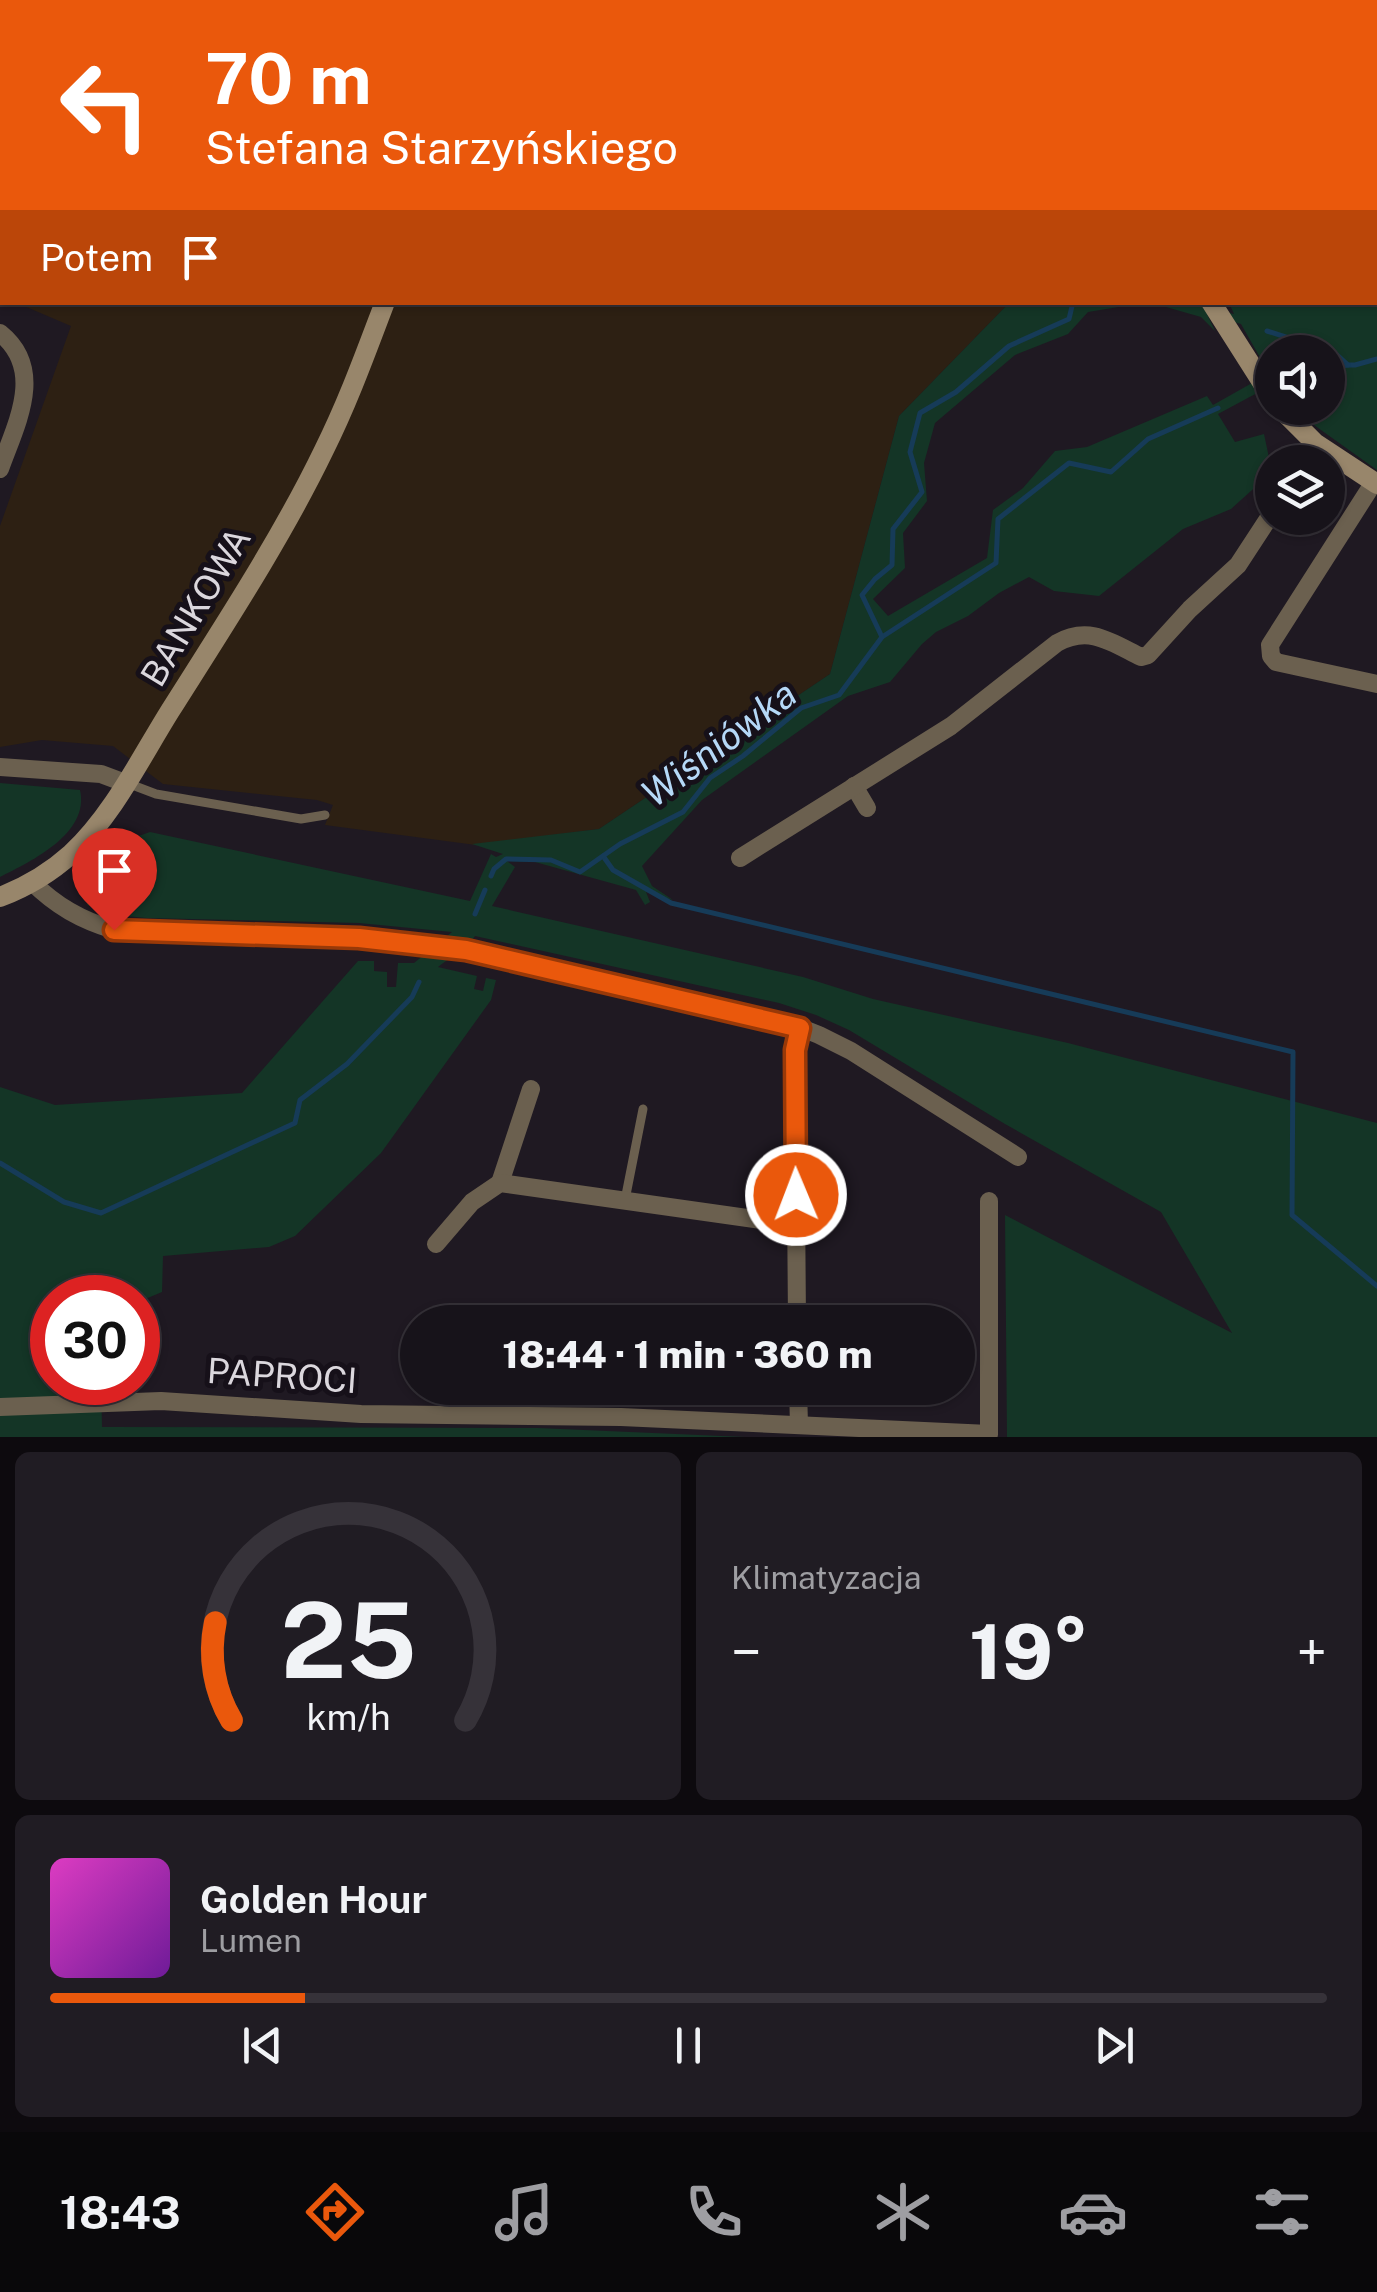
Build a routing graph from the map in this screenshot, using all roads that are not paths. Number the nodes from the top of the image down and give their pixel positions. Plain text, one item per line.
1 (385, 305) edge
2 (1212, 305) edge
3 (0, 333) edge
4 (1255, 372) edge
5 (0, 469) edge
6 (1345, 469) edge
7 (1376, 483) edge
8 (1258, 535) edge
9 (1377, 684) edge
10 (0, 767) edge
11 (125, 783) junction
12 (854, 786) junction
13 (867, 808) dead end
14 (325, 816) dead end
15 (740, 858) dead end
16 (32, 882) junction
17 (0, 898) edge
18 (800, 1028) junction
19 (530, 1089) dead end
20 (642, 1110) dead end
21 (1018, 1157) dead end
22 (500, 1183) junction
23 (625, 1200) junction
24 (989, 1201) dead end
25 (796, 1225) junction
26 (436, 1244) dead end
27 (798, 1305) edge
28 (798, 1405) edge
29 (0, 1407) edge
30 (799, 1425) junction

1 - 11 street, BANKOWA
2 - 4 street
3 - 5 street
6 - 7 street
7 - 9 street
8 - 12 street
10 - 11 street
11 - 14 lane
11 - 16 street, BANKOWA
12 - 13 street
12 - 15 street
16 - 17 street, BANKOWA
16 - 18 street
18 - 21 street
18 - 25 street
19 - 22 street
20 - 23 lane
22 - 23 street
22 - 26 street
23 - 25 street
24 - 30 street, PAPROCI
25 - 27 street
28 - 30 street
29 - 30 street, PAPROCI

